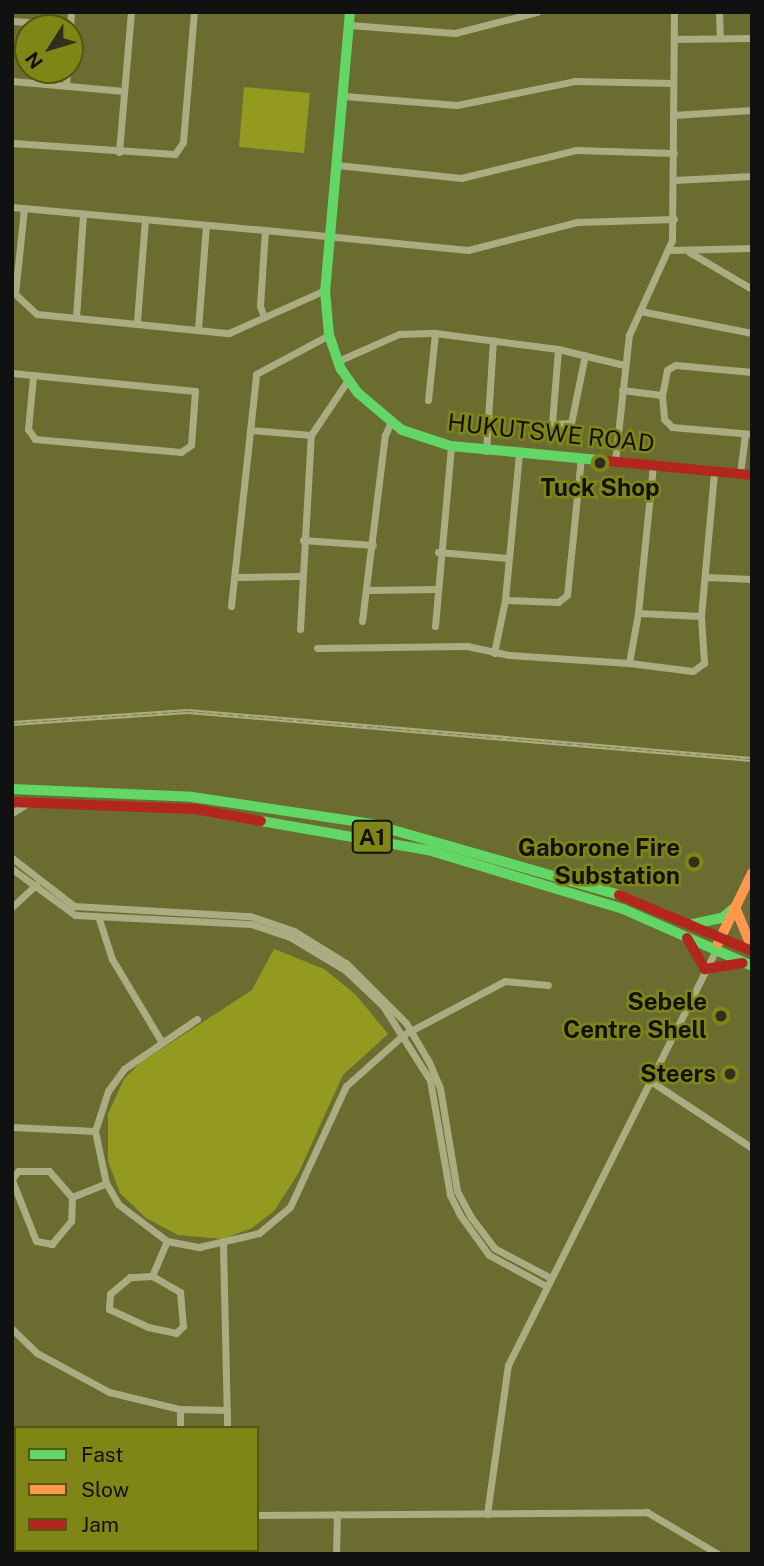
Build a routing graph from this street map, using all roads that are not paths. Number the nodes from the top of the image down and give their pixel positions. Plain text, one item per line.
1 (131, 12) edge
2 (194, 12) edge
3 (350, 12) edge
4 (537, 12) edge
5 (674, 12) edge
6 (719, 12) edge
7 (349, 25) junction
8 (720, 38) junction
9 (752, 38) edge
10 (674, 39) junction
11 (12, 81) edge
12 (673, 83) junction
13 (66, 86) joint
14 (124, 91) junction
15 (344, 96) junction
16 (752, 110) edge
17 (673, 115) junction
18 (12, 143) edge
19 (119, 152) junction
20 (674, 153) junction
21 (337, 165) junction
22 (752, 176) edge
23 (674, 180) junction
24 (12, 207) edge
25 (24, 208) junction
26 (83, 215) junction
27 (674, 219) junction
28 (145, 220) junction
29 (206, 226) junction
30 (265, 230) junction
31 (330, 236) junction
32 (752, 248) edge
33 (671, 250) junction
34 (689, 251) junction
35 (752, 289) edge
36 (325, 290) junction
37 (14, 293) edge
38 (640, 311) junction
39 (75, 317) junction
40 (264, 317) junction
41 (137, 321) junction
42 (198, 329) junction
43 (435, 333) junction
44 (752, 333) edge
45 (329, 335) junction
46 (493, 340) junction
47 (558, 349) junction
48 (585, 355) junction
49 (338, 361) junction
50 (624, 365) junction
51 (752, 372) edge
52 (12, 373) edge
53 (33, 377) junction
54 (348, 380) junction
55 (622, 390) junction
56 (662, 395) junction
57 (428, 400) dead end
58 (391, 422) junction
59 (250, 430) junction
60 (748, 434) edge
61 (311, 435) junction
62 (451, 446) junction
63 (486, 450) junction
64 (519, 454) junction
65 (581, 458) junction
66 (615, 461) junction
67 (653, 465) junction
68 (714, 471) junction
69 (746, 474) edge
70 (303, 540) junction
71 (373, 545) junction
72 (438, 552) junction
73 (508, 558) junction
74 (301, 576) junction
75 (235, 577) junction
76 (706, 577) junction
77 (752, 579) edge
78 (435, 589) junction
79 (369, 590) junction
80 (505, 600) junction
81 (231, 606) dead end
82 (638, 613) junction
83 (701, 616) junction
84 (362, 621) dead end
85 (435, 626) dead end
86 (300, 629) dead end
87 (317, 648) dead end
88 (494, 653) junction
89 (629, 663) junction
90 (12, 789) edge
91 (12, 802) edge
92 (32, 802) junction
93 (12, 813) edge
94 (12, 858) edge
95 (12, 869) edge
96 (752, 873) edge
97 (36, 885) junction
98 (735, 907) junction
99 (12, 908) edge
100 (98, 916) junction
101 (693, 924) junction
102 (679, 931) junction
103 (722, 936) junction
104 (716, 948) junction
105 (752, 949) edge
106 (749, 964) edge
107 (705, 969) junction
108 (548, 985) dead end
109 (197, 1019) dead end
110 (411, 1031) junction
111 (403, 1035) junction
112 (161, 1041) junction
113 (649, 1080) junction
114 (12, 1127) edge
115 (95, 1131) junction
116 (752, 1148) edge
117 (12, 1179) edge
118 (106, 1183) junction
119 (72, 1198) junction
120 (167, 1241) junction
121 (223, 1245) junction
122 (560, 1260) junction
123 (529, 1272) junction
124 (152, 1276) junction
125 (551, 1278) junction
126 (546, 1286) junction
127 (540, 1300) junction
128 (12, 1329) edge
129 (180, 1409) junction
130 (227, 1409) junction
131 (180, 1426) edge
132 (228, 1426) edge
133 (337, 1514) junction
134 (487, 1514) junction
135 (259, 1515) edge
136 (336, 1554) edge
137 (718, 1554) edge

1 - 14 street
2 - 19 street
3 - 7 main road, HUKUTSWE ROAD
4 - 7 street
5 - 10 street
6 - 8 street
7 - 15 main road, HUKUTSWE ROAD
8 - 9 street
8 - 10 street
10 - 12 street
11 - 13 street
12 - 15 street
12 - 17 street
13 - 14 street
14 - 19 street
15 - 21 main road, HUKUTSWE ROAD
16 - 17 street
17 - 20 street
18 - 19 street
20 - 21 street
20 - 23 street
21 - 31 main road, HUKUTSWE ROAD
22 - 23 street
23 - 27 street
24 - 25 street
25 - 26 street
25 - 37 street
26 - 28 street
26 - 39 street
27 - 31 street
27 - 33 street
28 - 29 street
28 - 41 street
29 - 30 street
29 - 42 street
30 - 31 street
30 - 40 street
31 - 36 main road, HUKUTSWE ROAD
32 - 34 street
33 - 34 street
33 - 38 street
34 - 35 street
36 - 40 street
36 - 45 main road, HUKUTSWE ROAD
37 - 39 street
38 - 44 street
38 - 50 street
39 - 41 street
40 - 42 street
41 - 42 street
43 - 46 street
43 - 49 street
43 - 57 street
45 - 49 main road, HUKUTSWE ROAD
45 - 59 street
46 - 47 street
46 - 63 street
47 - 48 street
47 - 48 street
48 - 50 street
49 - 54 main road, HUKUTSWE ROAD
50 - 55 street
51 - 56 street
52 - 53 street
53 - 53 street
54 - 58 main road, HUKUTSWE ROAD
54 - 61 street
55 - 56 street
55 - 66 street
56 - 60 street
58 - 62 main road, HUKUTSWE ROAD
58 - 71 street
59 - 61 street
59 - 75 street
60 - 69 street
61 - 70 street
62 - 63 main road, HUKUTSWE ROAD
62 - 72 street
63 - 64 main road, HUKUTSWE ROAD
64 - 65 main road, HUKUTSWE ROAD
64 - 73 street
65 - 66 main road, HUKUTSWE ROAD
65 - 80 street
66 - 67 main road, HUKUTSWE ROAD
67 - 68 main road, HUKUTSWE ROAD
67 - 82 street
68 - 69 main road, HUKUTSWE ROAD
68 - 76 street
70 - 71 street
70 - 74 street
71 - 79 street
72 - 73 street
72 - 78 street
73 - 80 street
74 - 75 street
74 - 86 street
75 - 81 street
76 - 77 street
76 - 83 street
78 - 79 street
78 - 85 street
79 - 84 street
80 - 88 street
82 - 83 street
82 - 89 street
83 - 89 street
87 - 88 street
88 - 89 street
90 - 101 main road, A1
91 - 92 main road, A1
92 - 93 street
92 - 102 main road, A1
94 - 97 street
95 - 97 street
96 - 98 main road
97 - 99 street
97 - 100 street
97 - 110 street
98 - 101 main road
98 - 103 main road
98 - 105 main road
100 - 111 street
100 - 112 street
101 - 103 main road, A1
102 - 104 main road, A1
102 - 107 main road
103 - 104 main road
103 - 105 main road, A1
104 - 106 main road, A1
104 - 107 street
106 - 107 main road
107 - 113 street
108 - 110 street
109 - 112 street
110 - 111 street
110 - 123 street
111 - 121 street
111 - 123 street
112 - 115 street
113 - 116 street
113 - 122 street
114 - 115 street
115 - 118 street
117 - 119 street
117 - 119 street
118 - 119 street
118 - 120 street
120 - 121 street
120 - 124 street
121 - 130 street
122 - 123 street
122 - 125 street
123 - 125 street
123 - 126 street
123 - 127 street
124 - 124 street
125 - 126 street
126 - 127 street
127 - 134 street
128 - 129 street
129 - 130 street
129 - 131 street
130 - 132 street
133 - 134 street
133 - 135 street
133 - 136 street
134 - 137 street

